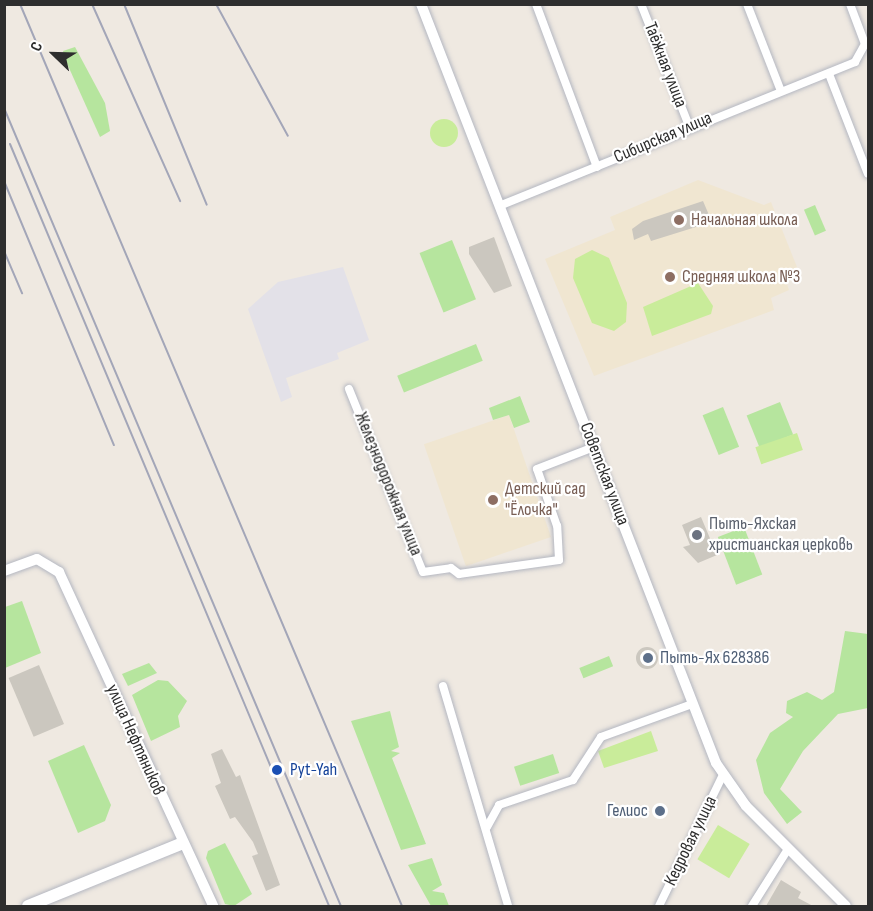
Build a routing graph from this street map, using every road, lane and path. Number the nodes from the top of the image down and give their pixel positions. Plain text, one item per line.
1 (536, 4) edge
2 (641, 4) edge
3 (747, 4) edge
4 (850, 4) edge
5 (421, 5) edge
6 (829, 74) junction
7 (780, 91) junction
8 (688, 126) junction
9 (597, 167) junction
10 (868, 174) edge
11 (499, 206) junction
12 (350, 388) dead end
13 (594, 447) junction
14 (4, 571) edge
15 (443, 686) dead end
16 (692, 704) junction
17 (723, 775) junction
18 (487, 827) junction
19 (183, 843) junction
20 (788, 849) junction
21 (28, 906) edge
22 (213, 906) edge
23 (508, 906) edge
24 (659, 906) edge
25 (752, 906) edge
26 (846, 906) edge

1 - 9 street
2 - 8 street, Таёжная улица
3 - 7 street
4 - 6 street, Сибирская улица
5 - 11 street, Советская улица
6 - 7 street, Сибирская улица
6 - 10 street
7 - 8 street, Сибирская улица
8 - 9 street, Сибирская улица
9 - 11 street, Сибирская улица
11 - 13 street, Советская улица
12 - 13 street, Железнодорожная улица
13 - 16 street, Советская улица
14 - 19 street, улица Нефтяников
15 - 18 street
16 - 17 street, Советская улица
16 - 18 street
17 - 20 street, Советская улица
17 - 24 street, Кедровая улица
18 - 23 street
19 - 21 main road
19 - 22 street, улица Нефтяников
20 - 25 street
20 - 26 street, Советская улица

